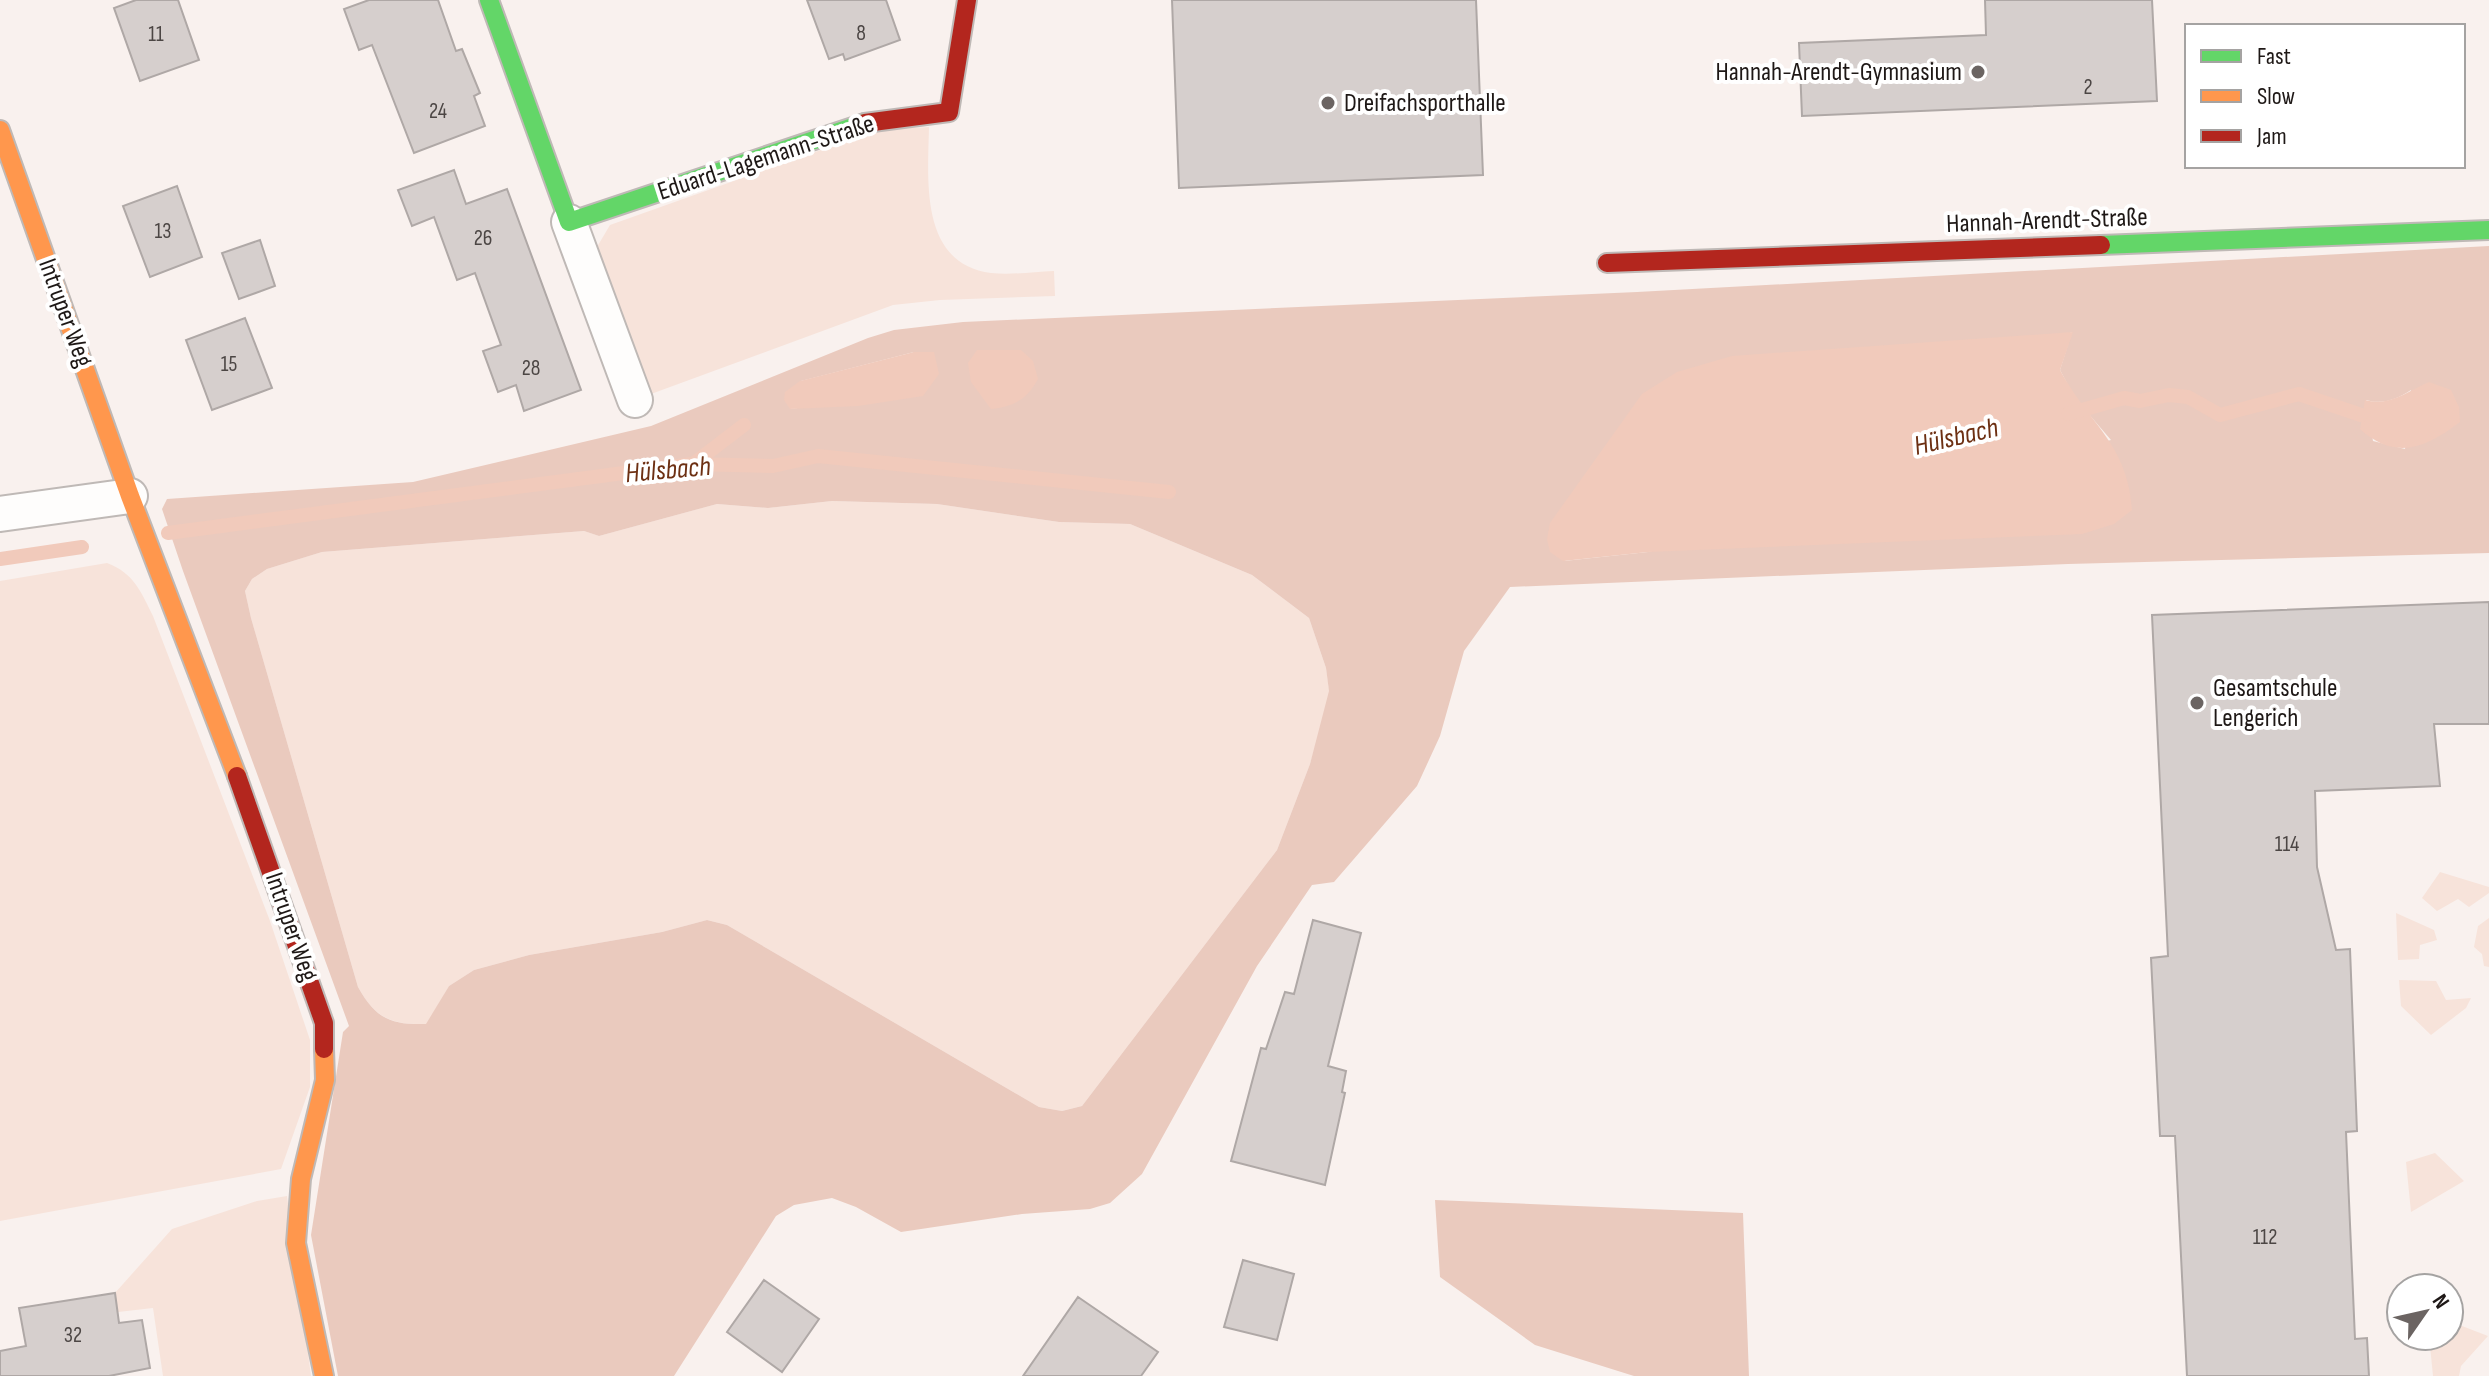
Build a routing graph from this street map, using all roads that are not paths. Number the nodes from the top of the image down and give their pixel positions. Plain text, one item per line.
1 (489, 0) edge
2 (967, 0) edge
3 (0, 130) edge
4 (569, 222) junction
5 (2489, 230) edge
6 (1607, 263) dead end
7 (635, 400) dead end
8 (130, 496) junction
9 (0, 514) edge
10 (324, 1376) edge

1 - 4 street
2 - 4 street, Eduard-Lagemann-Straße
3 - 8 street, Intruper Weg
4 - 7 street
5 - 6 street, Hannah-Arendt-Straße
8 - 9 street
8 - 10 street, Intruper Weg

